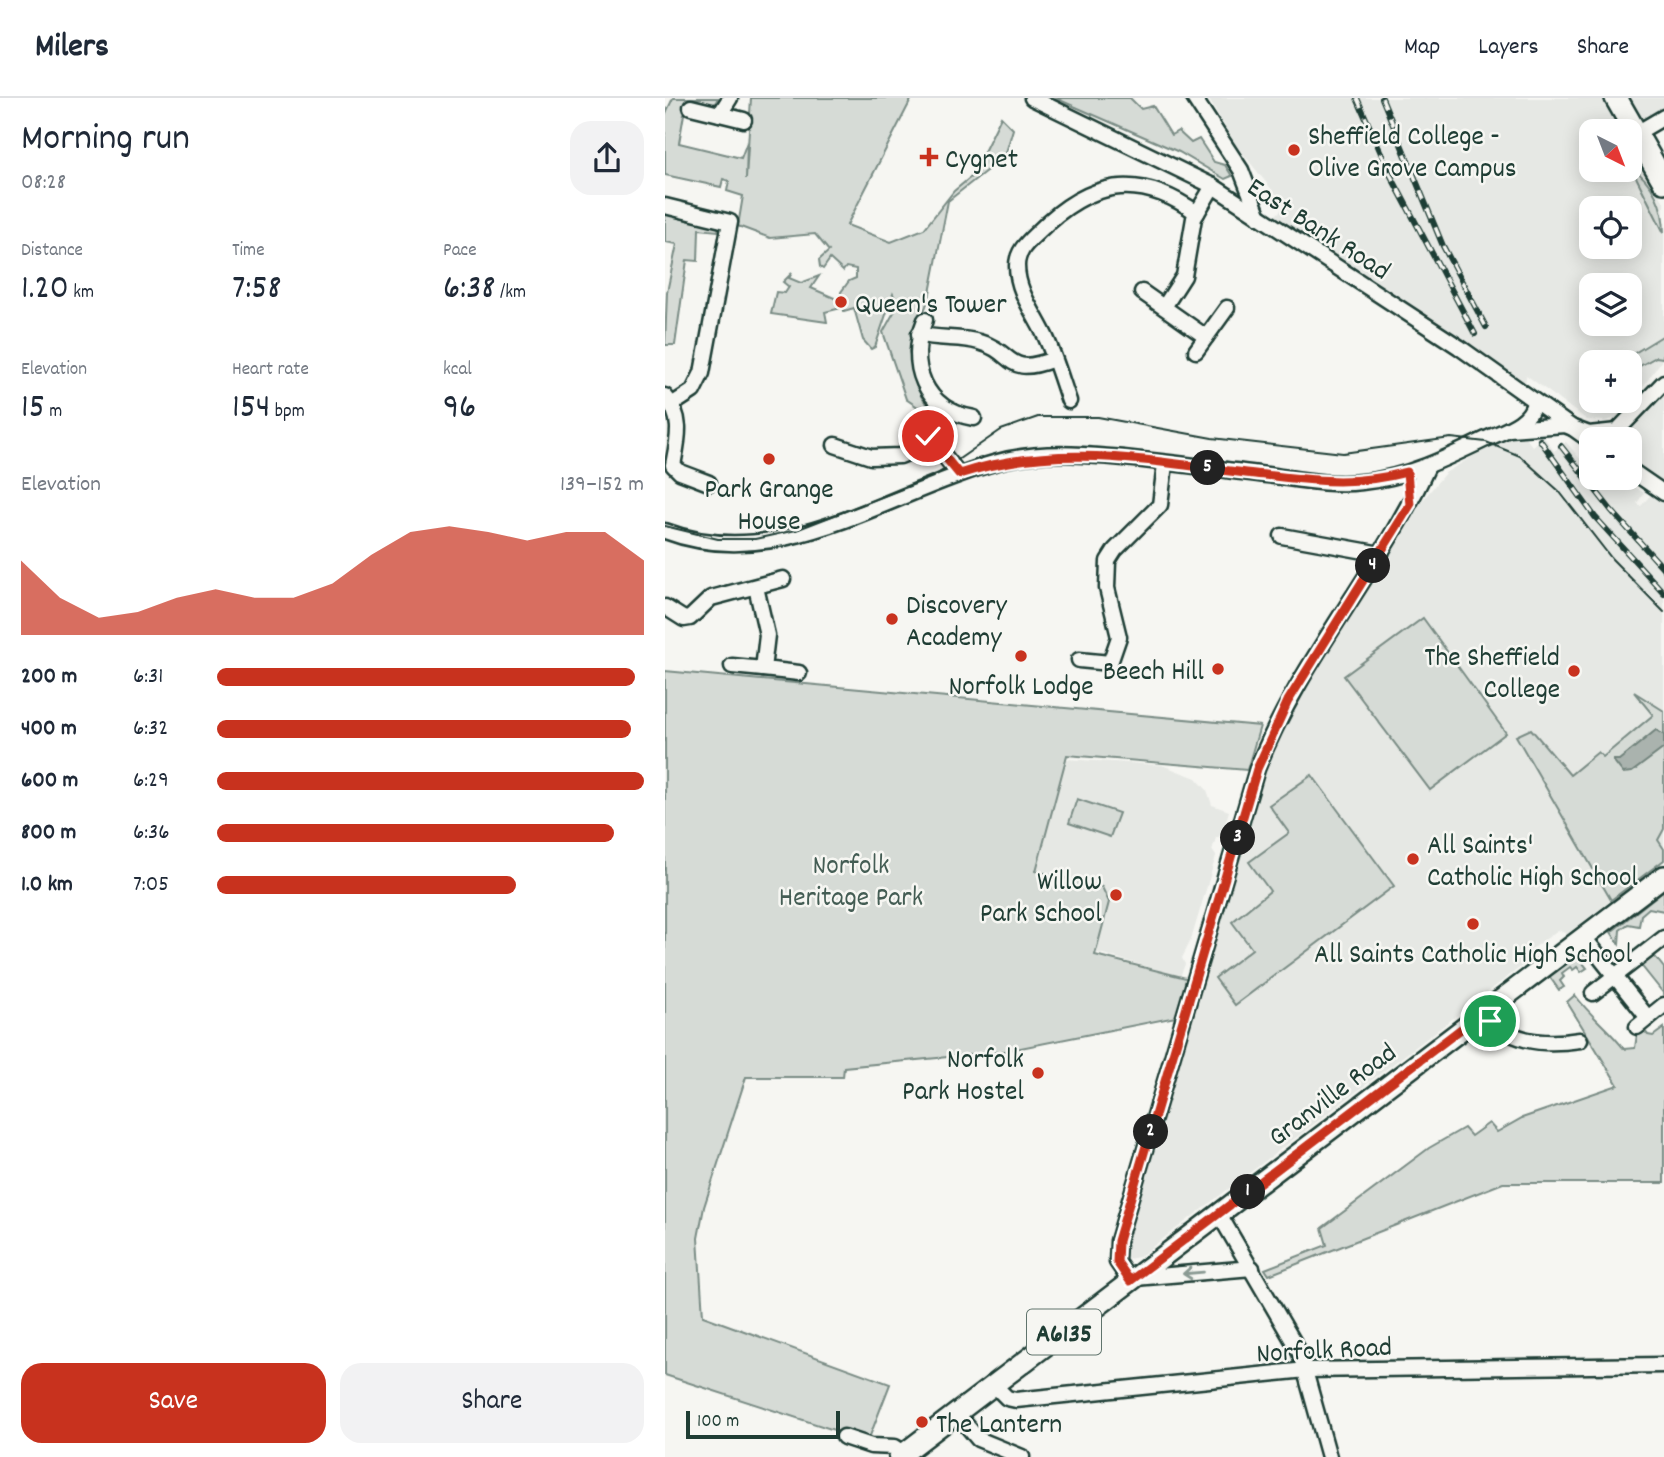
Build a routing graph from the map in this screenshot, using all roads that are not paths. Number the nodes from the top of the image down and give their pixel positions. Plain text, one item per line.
1 (730, 98) edge
2 (1032, 98) edge
3 (1193, 98) edge
4 (1609, 98) edge
5 (1616, 98) edge
6 (691, 107) dead end
7 (720, 114) junction
8 (1664, 117) edge
9 (1625, 119) edge
10 (1626, 119) edge
11 (744, 120) dead end
12 (1642, 123) edge
13 (1642, 145) edge
14 (1241, 170) junction
15 (1664, 181) edge
16 (1213, 186) junction
17 (1231, 198) junction
18 (665, 206) edge
19 (1197, 213) junction
20 (1259, 217) junction
21 (1142, 292) dead end
22 (1164, 307) junction
23 (1227, 308) dead end
24 (1206, 337) junction
25 (1196, 351) dead end
26 (1054, 359) junction
27 (1664, 382) edge
28 (669, 400) edge
29 (1069, 401) dead end
30 (1534, 402) junction
31 (969, 412) dead end
32 (1565, 425) junction
33 (1622, 427) edge
34 (1508, 429) junction
35 (1579, 430) edge
36 (1579, 434) edge
37 (835, 444) dead end
38 (669, 463) edge
39 (1165, 464) junction
40 (1428, 466) junction
41 (1407, 472) junction
42 (959, 474) junction
43 (1642, 478) edge
44 (709, 483) dead end
45 (1664, 493) edge
46 (1410, 505) junction
47 (665, 531) edge
48 (1282, 536) dead end
49 (1381, 554) junction
50 (783, 579) dead end
51 (756, 587) junction
52 (665, 607) edge
53 (1079, 660) dead end
54 (732, 666) dead end
55 (763, 669) junction
56 (799, 673) dead end
57 (1664, 876) edge
58 (1583, 936) junction
59 (1664, 938) edge
60 (1615, 976) junction
61 (1593, 993) dead end
62 (1664, 1005) edge
63 (1482, 1013) junction
64 (1580, 1040) dead end
65 (1219, 1214) junction
66 (1252, 1268) junction
67 (1132, 1280) junction
68 (1664, 1365) edge
69 (1306, 1370) junction
70 (994, 1385) junction
71 (957, 1413) junction
72 (844, 1437) dead end
73 (901, 1455) edge
74 (1021, 1457) edge
75 (1329, 1457) edge

1 - 7 street
2 - 16 street, East Bank Road
3 - 14 street
4 - 9 highway
5 - 10 highway
6 - 7 street
7 - 11 street
8 - 12 street
13 - 15 highway
14 - 17 street
14 - 20 street
16 - 17 street, East Bank Road
16 - 19 street
17 - 20 street, East Bank Road
18 - 28 street
19 - 22 street
19 - 26 street
20 - 30 street, East Bank Road
21 - 22 street
22 - 24 street
23 - 24 street
24 - 25 street
26 - 29 street
26 - 31 street
27 - 33 street
28 - 38 street
30 - 32 street, East Bank Road
30 - 34 street
32 - 34 street
32 - 35 street, East Bank Road
32 - 36 street, East Bank Road
34 - 40 street
37 - 42 street
38 - 44 street
39 - 41 street
39 - 42 street
39 - 53 street
40 - 41 street
40 - 46 street
41 - 46 street
42 - 47 street
43 - 45 street
46 - 49 street
48 - 49 street
49 - 67 street
50 - 51 street
51 - 52 street
51 - 55 street
54 - 55 street
55 - 56 street
57 - 58 main road, Granville Road / A6135
58 - 60 street
58 - 63 main road, Granville Road / A6135
59 - 60 street
60 - 61 street
60 - 62 street
63 - 64 street
63 - 65 main road, Granville Road / A6135
65 - 66 street
65 - 67 main road, Granville Road / A6135
66 -> 67 street
66 - 69 street
67 - 70 main road, Granville Road / A6135
68 - 69 street, Norfolk Road
69 - 70 street, Norfolk Road
69 - 75 street
70 - 71 main road, Granville Road / A6135
71 - 73 main road, Granville Road / A6135
71 - 74 street
72 - 73 street

